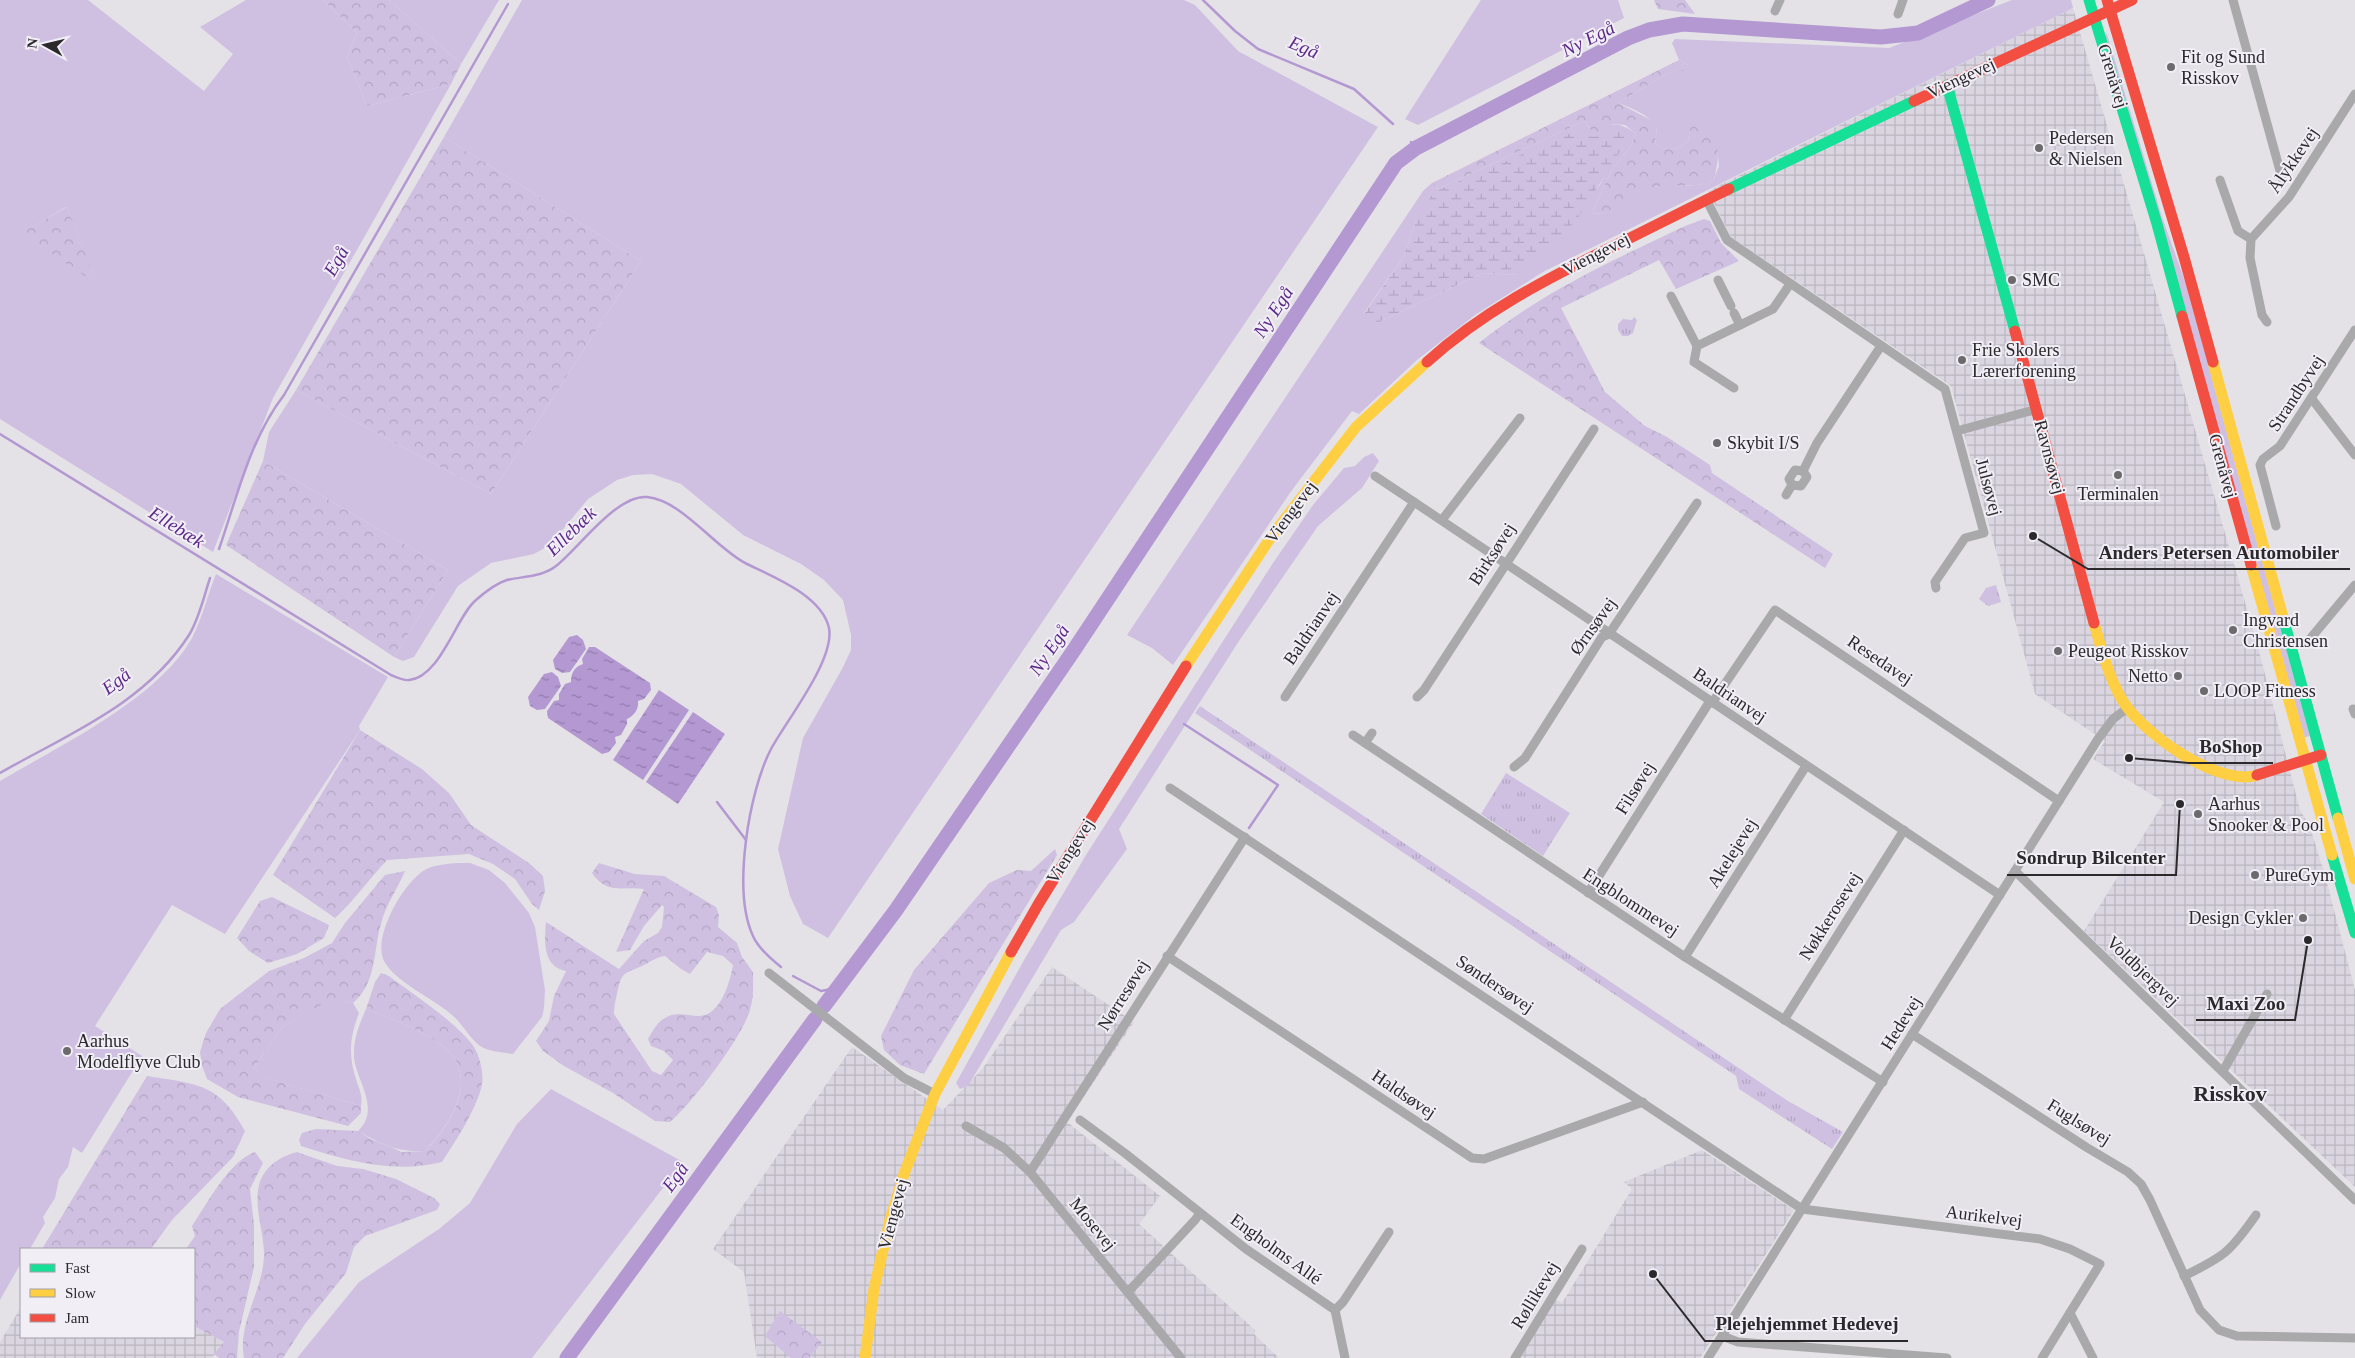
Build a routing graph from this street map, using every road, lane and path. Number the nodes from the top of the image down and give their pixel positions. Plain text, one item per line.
1 (1780, 0) edge
2 (1903, 0) edge
3 (2089, 0) edge
4 (2132, 0) edge
5 (2233, 0) edge
6 (2109, 5) edge
7 (1776, 11) dead end
8 (1898, 14) dead end
9 (2094, 16) junction
10 (1947, 85) junction
11 (2355, 94) edge
12 (2282, 178) dead end
13 (2220, 180) dead end
14 (1706, 199) junction
15 (2251, 239) junction
16 (1718, 280) dead end
17 (1790, 284) junction
18 (1671, 296) dead end
19 (2267, 322) dead end
20 (1740, 325) junction
21 (2355, 330) edge
22 (1697, 346) junction
23 (1881, 346) junction
24 (1734, 388) dead end
25 (2312, 399) junction
26 (2038, 409) junction
27 (1520, 418) dead end
28 (1594, 429) dead end
29 (1957, 431) junction
30 (2355, 456) edge
31 (1375, 476) dead end
32 (1786, 496) dead end
33 (1414, 502) junction
34 (1697, 503) dead end
35 (1442, 520) junction
36 (2276, 526) dead end
37 (1505, 564) junction
38 (1936, 588) dead end
39 (2354, 590) edge
40 (1609, 634) junction
41 (2310, 640) dead end
42 (1285, 696) dead end
43 (1417, 697) dead end
44 (1711, 702) junction
45 (2126, 709) junction
46 (1372, 733) dead end
47 (1353, 735) dead end
48 (1365, 743) junction
49 (2321, 755) junction
50 (2304, 760) junction
51 (1806, 766) junction
52 (1514, 767) dead end
53 (1170, 788) dead end
54 (2059, 801) junction
55 (1904, 830) junction
56 (1244, 837) junction
57 (2015, 871) junction
58 (2355, 879) edge
59 (1588, 893) junction
60 (2000, 895) junction
61 (2355, 933) edge
62 (1167, 956) junction
63 (1685, 957) junction
64 (769, 973) dead end
65 (2267, 994) dead end
66 (1784, 1020) junction
67 (1912, 1034) junction
68 (2222, 1071) junction
69 (1882, 1082) junction
70 (934, 1094) junction
71 (1643, 1102) junction
72 (1080, 1120) dead end
73 (966, 1126) dead end
74 (1030, 1172) junction
75 (2355, 1200) edge
76 (1802, 1209) junction
77 (1200, 1213) junction
78 (2256, 1215) dead end
79 (1389, 1232) dead end
80 (1582, 1249) dead end
81 (2184, 1276) junction
82 (1128, 1292) junction
83 (1335, 1310) junction
84 (2070, 1313) junction
85 (1722, 1336) junction
86 (2355, 1338) edge
87 (865, 1358) edge
88 (1181, 1358) edge
89 (1345, 1358) edge
90 (1515, 1358) edge
91 (1708, 1358) edge
92 (1947, 1358) edge
93 (2042, 1358) edge
94 (2093, 1358) edge

1 - 7 street
2 - 8 street
3 - 9 street, Grenåvej
4 - 6 street, Viengevej
5 - 12 street
6 - 9 street, Viengevej
6 - 49 street, Grenåvej
9 - 10 street, Viengevej
9 - 50 street, Grenåvej
10 - 14 street, Viengevej
10 - 26 street, Ravnsøvej
11 - 15 street, Ålykkevej
13 - 15 street
14 - 17 street, Julsøvej
14 - 70 street, Viengevej
15 - 19 street
16 - 20 street
17 - 20 street
17 - 23 street, Julsøvej
18 - 22 street
20 - 22 street
21 - 25 street, Strandbyvej
22 - 24 street
23 - 29 street, Julsøvej
23 - 32 street
25 - 30 street
25 - 36 street, Strandbyvej
26 - 29 street
26 - 45 street, Ravnsøvej
27 - 35 street
28 - 37 street, Birksøvej
29 - 38 street, Julsøvej
31 - 33 street, Baldrianvej
33 - 35 street, Baldrianvej
33 - 42 street, Baldrianvej
34 - 40 street, Ørnsøvej
35 - 37 street, Baldrianvej
37 - 40 street, Baldrianvej
37 - 43 street, Birksøvej
39 - 41 street
40 - 44 street, Baldrianvej
40 - 52 street, Ørnsøvej
44 - 51 street, Baldrianvej
44 - 54 street, Resedavej
44 - 59 street, Filsøvej
45 - 50 street, Ravnsøvej
45 - 54 street, Hedevej
46 - 48 street
47 - 48 street, Engblommevej
48 - 59 street, Engblommevej
49 - 50 street, Ravnsøvej
49 - 58 street, Grenåvej
50 - 61 street, Grenåvej
51 - 55 street, Baldrianvej
51 - 63 street, Akelejevej
53 - 56 street, Søndersøvej
54 - 57 street, Hedevej
55 - 60 street, Baldrianvej
55 - 66 street, Nøkkerosevej
56 - 62 street, Nørresøvej
56 - 71 street, Søndersøvej
57 - 60 street, Hedevej
57 - 68 street, Voldbjergvej
59 - 63 street, Engblommevej
60 - 67 street, Hedevej
62 - 71 street, Haldsøvej
62 - 74 street, Nørresøvej
63 - 66 street, Engblommevej
64 - 70 street
65 - 68 street
66 - 69 street, Engblommevej
67 - 69 street, Hedevej
67 - 81 street, Fuglsøvej
68 - 75 street, Voldbjergvej
69 - 76 street, Hedevej
70 - 87 street, Viengevej
71 - 76 street, Søndersøvej
72 - 77 street, Engholms Allé
73 - 74 street, Mosevej
74 - 82 street, Mosevej
76 - 84 street, Aurikelvej
76 - 85 street, Hedevej
77 - 82 street
77 - 83 street, Engholms Allé
78 - 81 street
79 - 83 street
80 - 90 street, Røllikevej
81 - 86 street, Fuglsøvej
82 - 88 street, Mosevej
83 - 89 street
84 - 93 street
84 - 94 street
85 - 91 street, Hedevej
85 - 92 street

